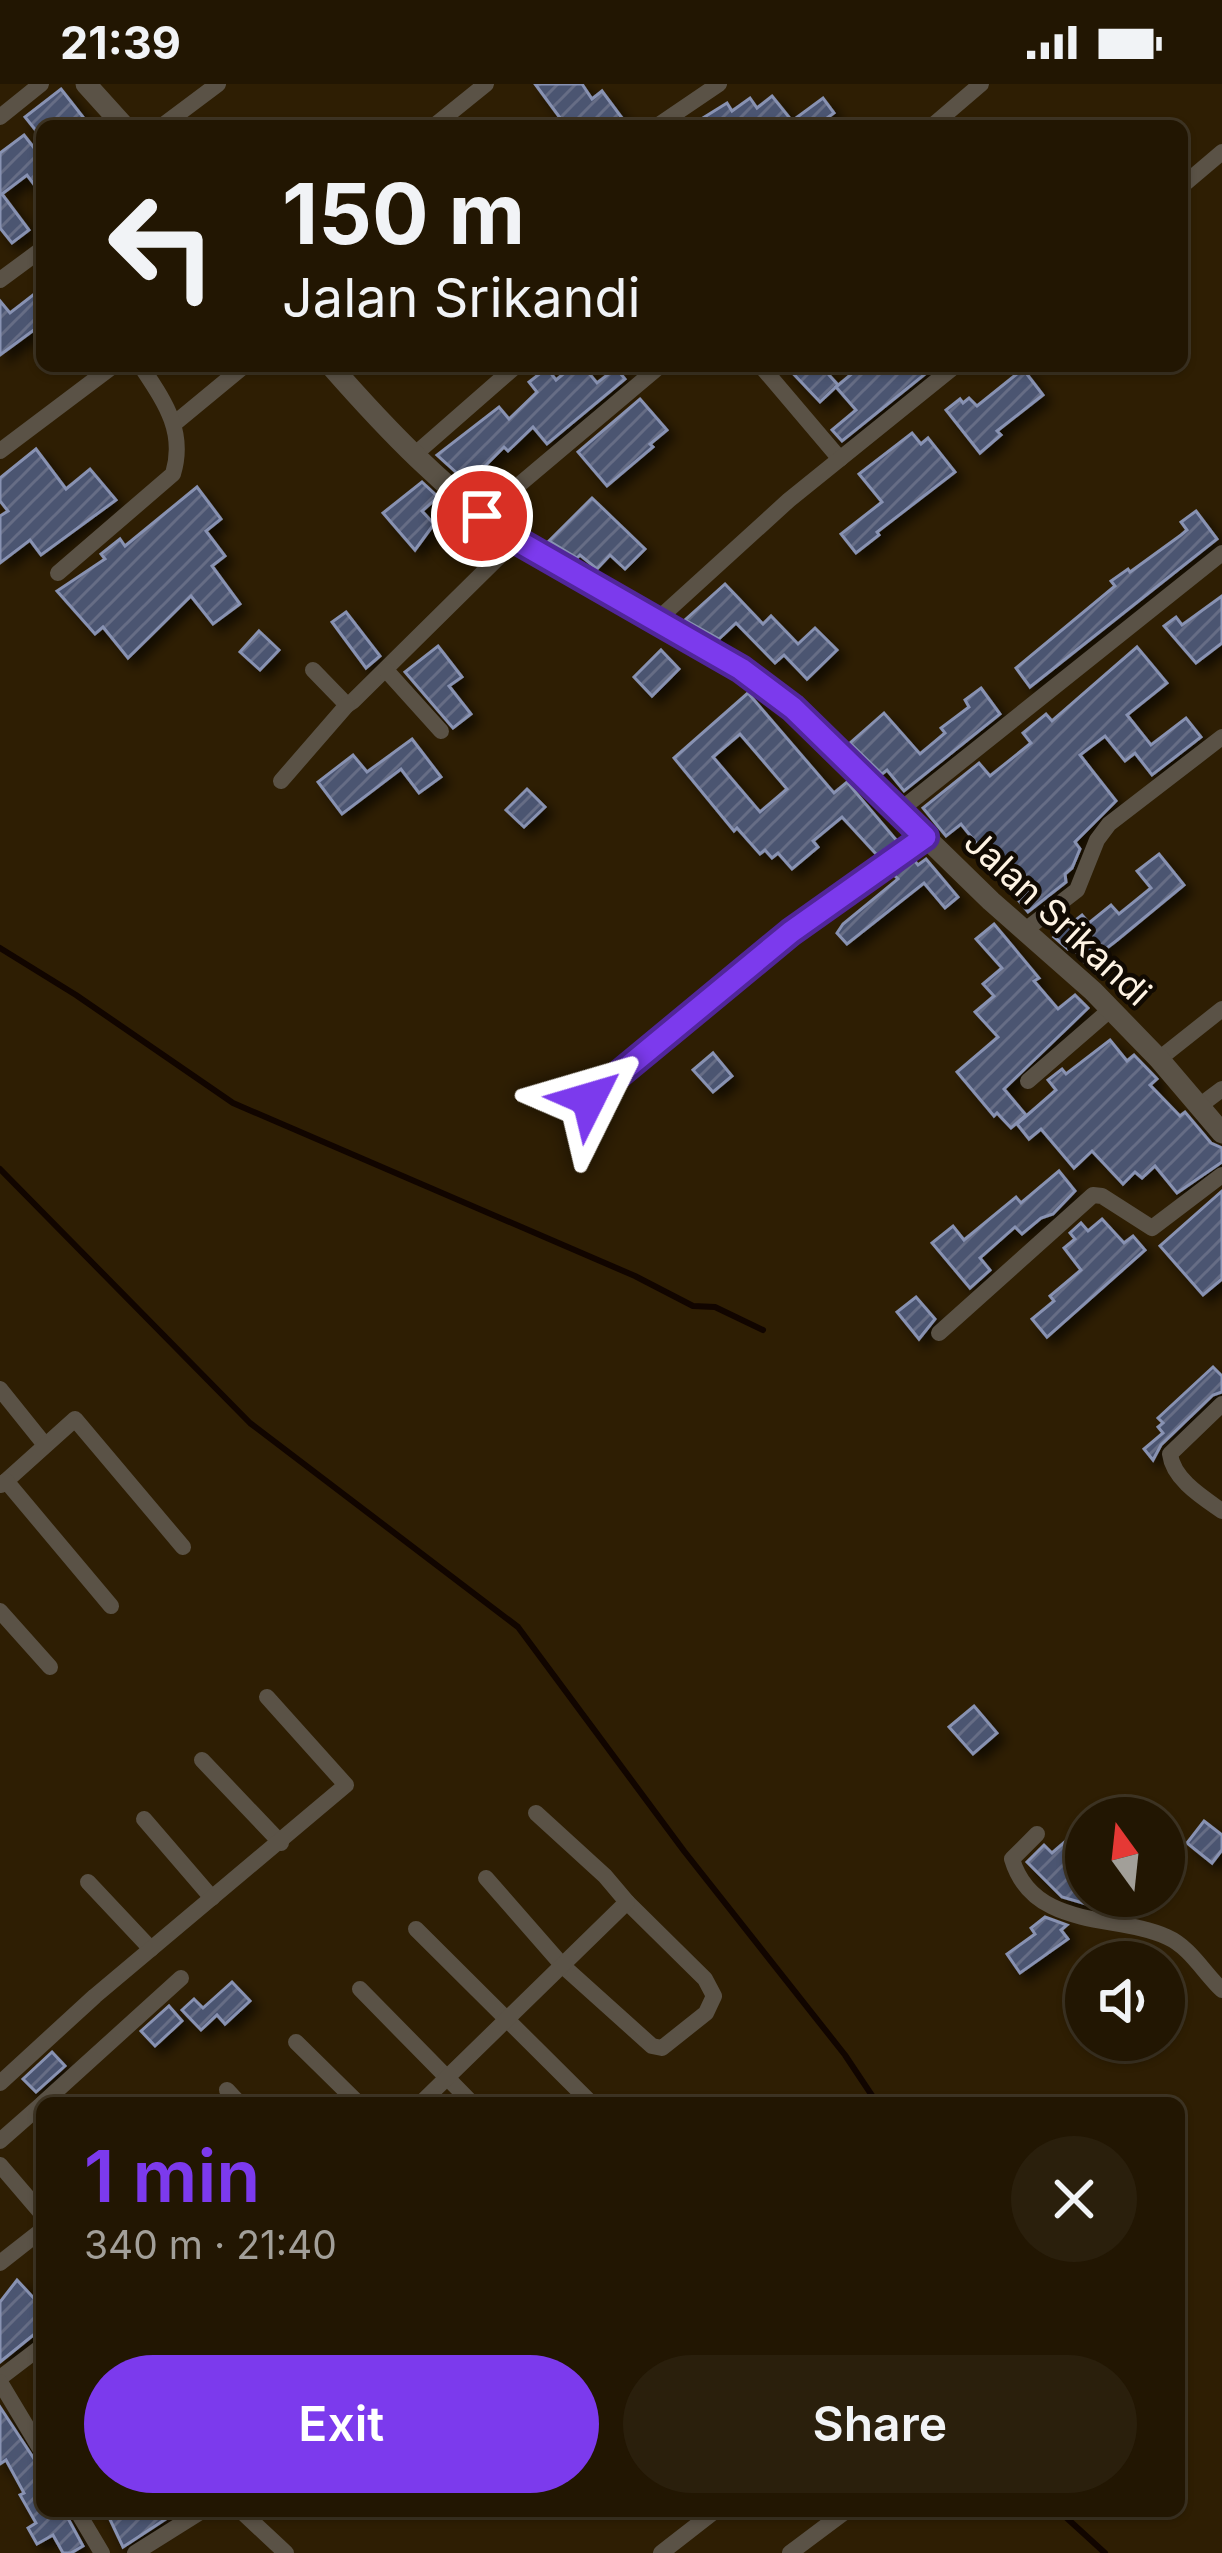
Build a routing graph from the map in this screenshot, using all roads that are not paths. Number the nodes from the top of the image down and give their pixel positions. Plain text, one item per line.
1 (41, 84) edge
2 (86, 84) edge
3 (218, 84) edge
4 (486, 84) edge
5 (719, 84) edge
6 (981, 84) edge
7 (0, 117) edge
8 (119, 120) edge
9 (170, 120) edge
10 (441, 120) edge
11 (666, 120) edge
12 (939, 120) edge
13 (1222, 152) edge
14 (1188, 181) edge
15 (36, 253) edge
16 (0, 280) edge
17 (105, 372) edge
18 (145, 372) edge
19 (237, 372) edge
20 (336, 372) edge
21 (509, 372) edge
22 (653, 372) edge
23 (765, 372) edge
24 (948, 372) edge
25 (175, 423) junction
26 (0, 451) edge
27 (413, 456) junction
28 (840, 459) junction
29 (482, 516) junction
30 (516, 540) junction
31 (1222, 553) edge
32 (58, 573) dead end
33 (656, 622) junction
34 (313, 670) dead end
35 (386, 670) junction
36 (347, 705) junction
37 (441, 731) dead end
38 (1222, 737) edge
39 (281, 781) dead end
40 (899, 811) junction
41 (925, 837) junction
42 (1024, 932) junction
43 (1111, 1009) junction
44 (1222, 1009) edge
45 (1160, 1060) junction
46 (1028, 1082) dead end
47 (1222, 1089) edge
48 (589, 1099) dead end
49 (1198, 1107) junction
50 (1222, 1132) edge
51 (1222, 1175) edge
52 (939, 1333) dead end
53 (0, 1389) edge
54 (1222, 1404) edge
55 (45, 1445) junction
56 (3, 1483) edge
57 (1222, 1511) edge
58 (183, 1546) dead end
59 (112, 1606) dead end
60 (0, 1611) edge
61 (50, 1666) dead end
62 (267, 1696) dead end
63 (202, 1760) dead end
64 (536, 1813) dead end
65 (144, 1819) dead end
66 (1037, 1834) dead end
67 (280, 1843) junction
68 (486, 1878) dead end
69 (88, 1882) dead end
70 (212, 1898) junction
71 (627, 1902) junction
72 (416, 1929) dead end
73 (151, 1949) junction
74 (563, 1966) junction
75 (182, 1978) dead end
76 (360, 1989) dead end
77 (1222, 1990) edge
78 (507, 2018) junction
79 (296, 2042) dead end
80 (444, 2078) junction
81 (0, 2083) edge
82 (51, 2097) edge
83 (352, 2097) edge
84 (427, 2097) edge
85 (465, 2097) edge
86 (585, 2097) edge
87 (36, 2110) edge
88 (0, 2141) edge
89 (0, 2165) edge
90 (36, 2207) edge
91 (36, 2235) edge
92 (0, 2264) edge
93 (36, 2351) edge
94 (0, 2380) edge
95 (36, 2442) edge
96 (81, 2517) edge
97 (192, 2517) edge
98 (247, 2517) edge
99 (707, 2517) edge
100 (838, 2517) edge
101 (102, 2553) edge
102 (135, 2553) edge
103 (286, 2553) edge
104 (661, 2553) edge
105 (790, 2553) edge

1 - 7 street
2 - 8 street
3 - 9 street
4 - 10 street
5 - 11 street
6 - 12 street
13 - 14 street
15 - 16 street
17 - 26 street
18 - 25 street
19 - 25 street
20 - 27 street, Jalan Srikandi
21 - 27 street
22 - 29 street
23 - 28 street
24 - 28 street
25 - 32 street
27 - 29 street, Jalan Srikandi
28 - 33 street
29 - 30 street, Jalan Srikandi
30 - 33 street, Jalan Srikandi
30 - 35 street
31 - 40 street
33 - 40 street, Jalan Srikandi
34 - 36 street
35 - 36 street
35 - 37 street
36 - 39 street
38 - 42 street
40 - 41 street, Jalan Srikandi
41 - 42 street, Jalan Srikandi
41 - 48 street
42 - 43 street, Jalan Srikandi
43 - 45 street, Jalan Srikandi
43 - 46 street
44 - 45 street
45 - 49 street, Jalan Srikandi
47 - 49 street
49 - 50 street, Jalan Srikandi
51 - 52 street
53 - 55 street
54 - 57 street
55 - 56 street
55 - 58 street
56 - 59 street
60 - 61 street
62 - 67 street
63 - 67 street
64 - 71 street
65 - 70 street
66 - 77 street
67 - 70 street
68 - 74 street
69 - 73 street
70 - 73 street
71 - 74 street
71 - 74 street
72 - 78 street
73 - 81 street
74 - 78 street
75 - 82 street
76 - 80 street
78 - 80 street
78 - 86 street
79 - 83 street
80 - 84 street
80 - 85 street
87 - 88 street
89 - 90 street
91 - 92 street
93 - 94 street
94 - 95 street
96 - 101 street
97 - 102 street
98 - 103 street
99 - 104 street
100 - 105 street

